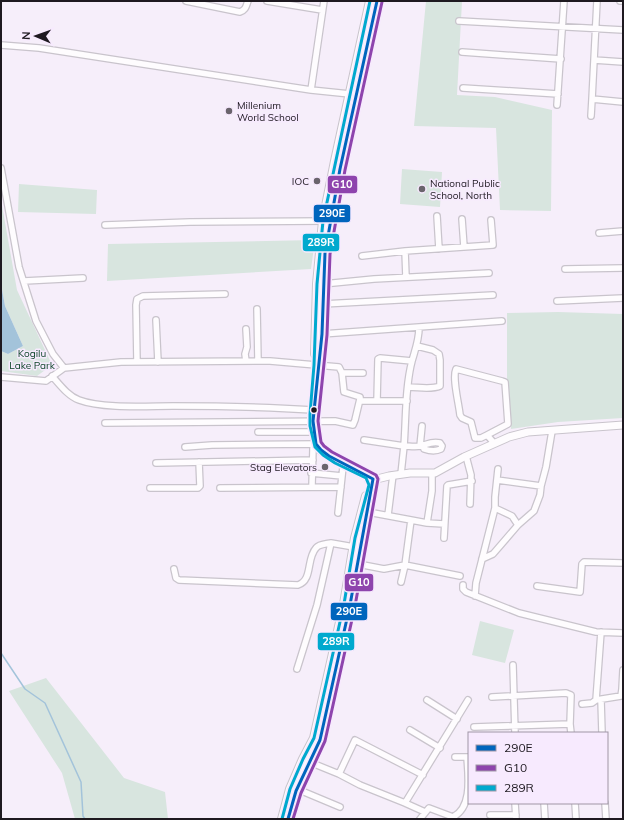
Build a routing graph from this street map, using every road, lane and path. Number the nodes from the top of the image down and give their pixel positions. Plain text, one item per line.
1 (186, 1) edge
2 (248, 1) edge
3 (267, 1) edge
4 (324, 1) edge
5 (370, 1) edge
6 (377, 1) edge
7 (564, 1) edge
8 (597, 1) edge
9 (620, 1) edge
10 (623, 1) edge
11 (322, 10) junction
12 (459, 22) dead end
13 (563, 26) junction
14 (595, 28) junction
15 (623, 30) edge
16 (1, 45) edge
17 (462, 52) dead end
18 (561, 59) junction
19 (594, 60) junction
20 (623, 62) edge
21 (463, 88) dead end
22 (311, 90) junction
23 (350, 94) junction
24 (558, 94) junction
25 (592, 99) junction
26 (623, 102) edge
27 (557, 105) dead end
28 (591, 116) dead end
29 (1, 168) edge
30 (437, 216) dead end
31 (462, 219) dead end
32 (328, 220) junction
33 (491, 220) dead end
34 (106, 225) dead end
35 (623, 231) edge
36 (599, 232) dead end
37 (464, 247) junction
38 (439, 249) junction
39 (405, 251) junction
40 (362, 256) dead end
41 (623, 268) edge
42 (565, 269) dead end
43 (489, 274) dead end
44 (406, 277) junction
45 (83, 278) dead end
46 (24, 281) junction
47 (324, 284) junction
48 (225, 294) dead end
49 (493, 295) dead end
50 (623, 298) edge
51 (557, 301) dead end
52 (323, 304) junction
53 (257, 309) dead end
54 (156, 320) dead end
55 (502, 321) dead end
56 (419, 328) junction
57 (246, 329) dead end
58 (322, 334) junction
59 (417, 346) junction
60 (246, 361) junction
61 (258, 361) junction
62 (412, 361) junction
63 (137, 362) junction
64 (158, 362) junction
65 (316, 365) junction
66 (64, 368) junction
67 (342, 373) junction
68 (363, 373) dead end
69 (52, 376) junction
70 (1, 377) edge
71 (408, 387) junction
72 (360, 401) junction
73 (377, 401) junction
74 (407, 401) junction
75 (312, 410) junction
76 (312, 421) junction
77 (105, 423) dead end
78 (623, 425) edge
79 (422, 426) dead end
80 (552, 431) junction
81 (258, 432) dead end
82 (313, 432) junction
83 (486, 435) junction
84 (364, 440) dead end
85 (494, 443) junction
86 (316, 445) junction
87 (404, 446) junction
88 (184, 447) dead end
89 (466, 456) junction
90 (313, 460) junction
91 (200, 462) junction
92 (156, 463) dead end
93 (343, 467) junction
94 (498, 469) dead end
95 (311, 473) junction
96 (432, 473) junction
97 (401, 474) junction
98 (393, 475) junction
99 (342, 476) junction
100 (371, 480) junction
101 (497, 480) junction
102 (472, 481) junction
103 (312, 486) junction
104 (541, 486) junction
105 (341, 487) junction
106 (150, 488) dead end
107 (220, 488) dead end
108 (470, 504) dead end
109 (495, 508) junction
110 (368, 512) junction
111 (338, 513) dead end
112 (388, 515) junction
113 (411, 520) junction
114 (427, 523) junction
115 (444, 524) junction
116 (518, 525) junction
117 (360, 530) junction
118 (444, 538) dead end
119 (331, 543) junction
120 (354, 547) junction
121 (482, 559) junction
122 (623, 563) edge
123 (358, 564) junction
124 (405, 565) junction
125 (174, 569) dead end
126 (460, 576) dead end
127 (401, 582) dead end
128 (463, 585) dead end
129 (537, 586) dead end
130 (475, 596) junction
131 (601, 632) junction
132 (623, 632) edge
133 (513, 665) dead end
134 (297, 669) dead end
135 (623, 670) edge
136 (623, 689) edge
137 (514, 696) junction
138 (492, 697) dead end
139 (427, 700) dead end
140 (468, 700) dead end
141 (599, 700) junction
142 (582, 704) dead end
143 (457, 719) junction
144 (570, 724) junction
145 (514, 726) junction
146 (474, 727) dead end
147 (410, 730) dead end
148 (515, 732) edge
149 (571, 732) edge
150 (602, 732) edge
151 (440, 748) junction
152 (455, 757) dead end
153 (468, 757) edge
154 (306, 760) junction
155 (339, 774) junction
156 (423, 775) junction
157 (297, 789) junction
158 (468, 792) edge
159 (405, 803) junction
160 (516, 804) edge
161 (544, 804) edge
162 (575, 804) edge
163 (605, 804) edge
164 (340, 807) dead end
165 (425, 812) junction
166 (490, 815) dead end
167 (516, 817) edge
168 (282, 819) edge
169 (288, 819) edge
170 (420, 819) edge
171 (545, 819) edge
172 (576, 819) edge
173 (606, 819) edge

1 - 2 street
3 - 11 street
4 - 11 street
5 - 23 main road
6 - 32 main road
7 - 13 street
8 - 14 street
9 - 10 street
11 - 22 street
12 - 13 street
13 - 14 street
13 - 18 street
14 - 15 street
14 - 19 street
16 - 22 street
17 - 18 street
18 - 24 street
19 - 20 street
19 - 25 street
21 - 24 street
22 - 23 street
23 - 32 main road
24 - 27 street
25 - 26 street
25 - 28 street
29 - 46 street
30 - 38 street
31 - 37 street
32 - 34 street
32 - 47 main road
32 - 65 main road
33 - 37 street
35 - 36 street
37 - 38 street
38 - 39 street
39 - 40 street
39 - 44 street
41 - 42 street
43 - 44 street
44 - 47 street
45 - 46 street
46 - 66 street
47 - 52 main road
48 - 63 street
49 - 52 street
50 - 51 street
52 - 58 main road
53 - 61 street
54 - 64 street
55 - 56 street
56 - 58 street
56 - 59 street
57 - 60 street
58 - 65 main road
59 - 62 street
59 - 71 street
60 - 61 street
60 - 64 street
61 - 65 street
62 - 71 street
62 - 73 street
63 - 64 street
63 - 66 street
65 - 67 street
65 - 75 main road
66 - 69 street
67 - 68 street
67 - 72 street
69 - 70 street
69 - 75 street
71 - 74 street
72 - 73 street
72 - 76 street
73 - 74 street
74 - 87 street
75 - 76 main road
76 - 77 street
76 - 82 main road
78 - 80 street
79 - 87 street
80 - 85 street
80 - 104 street
81 - 82 street
82 - 86 main road
83 - 83 street
83 - 85 street
84 - 87 street
85 - 89 street
86 - 88 street
86 - 90 street
86 - 93 main road
86 - 100 main road
87 - 97 street
89 - 96 street
89 - 102 street
90 - 91 street
90 - 95 street
91 - 92 street
91 - 106 street
93 - 99 street
93 - 100 main road
94 - 101 street
95 - 99 street
95 - 103 street
96 - 97 street
96 - 114 street
97 - 98 street
98 - 100 street
98 - 112 street
99 - 105 street
100 - 110 main road
100 - 117 main road
101 - 104 street
101 - 109 street
102 - 108 street
102 - 115 street
103 - 105 street
103 - 107 street
104 - 116 street
105 - 111 street
109 - 116 street
109 - 121 street
110 - 112 street
110 - 117 main road
112 - 113 street
113 - 114 street
113 - 124 street
114 - 115 street
115 - 118 street
116 - 121 street
117 - 120 main road
117 - 123 main road
119 - 120 street
119 - 125 street
119 - 134 street
120 - 154 main road
121 - 130 street
122 - 129 street
123 - 124 street
123 - 154 main road
124 - 126 street
124 - 127 street
128 - 130 street
130 - 131 street
131 - 132 street
131 - 141 street
133 - 137 street
135 - 136 street
136 - 141 street
137 - 138 street
137 - 144 street
137 - 145 street
139 - 143 street
140 - 143 street
141 - 142 street
141 - 150 street
143 - 151 street
144 - 145 street
144 - 149 street
145 - 146 street
145 - 148 street
147 - 151 street
151 - 156 street
152 - 153 street
154 - 155 street
154 - 157 main road
154 - 168 main road
155 - 156 street
155 - 159 street
156 - 159 street
157 - 164 street
157 - 169 main road
158 - 165 street
159 - 165 street
160 - 167 street
161 - 171 street
162 - 172 street
163 - 173 street
165 - 170 street
166 - 167 street

